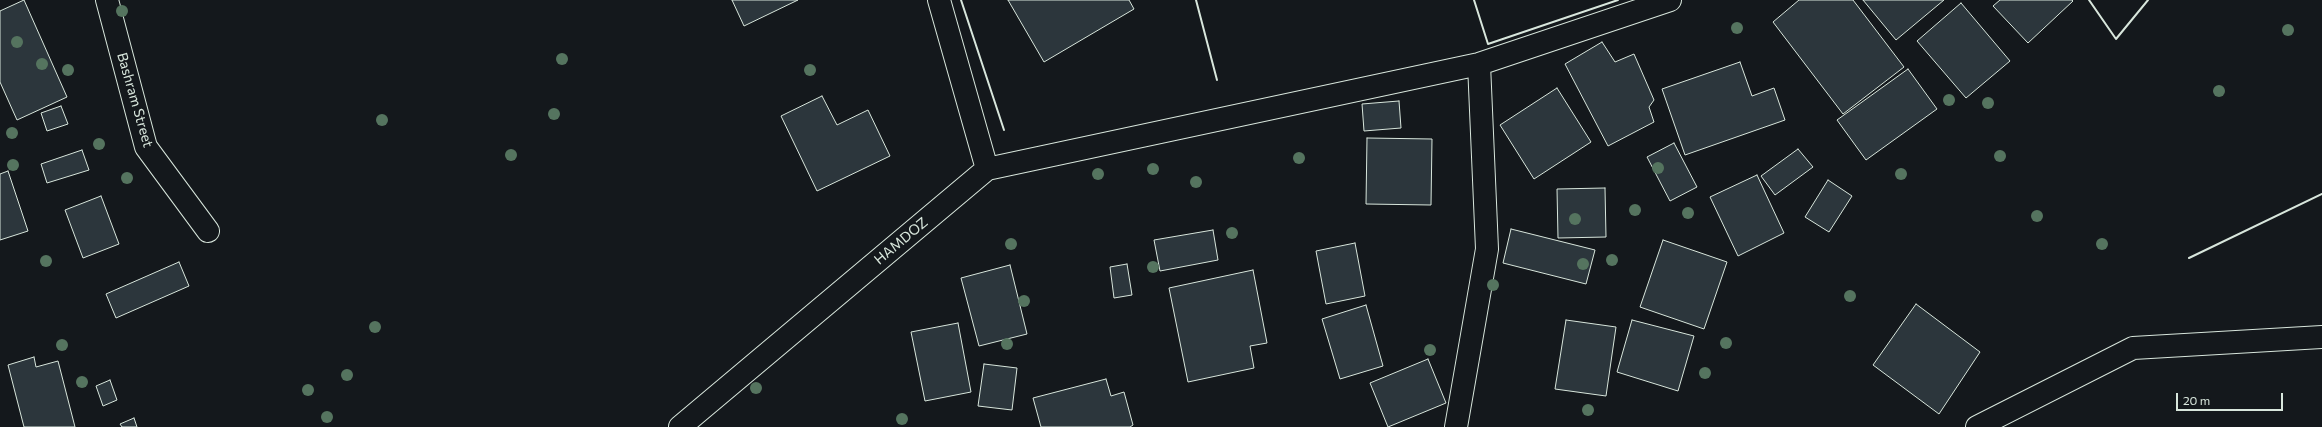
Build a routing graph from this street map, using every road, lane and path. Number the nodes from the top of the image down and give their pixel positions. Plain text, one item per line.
1 (107, 0) edge
2 (939, 0) edge
3 (1670, 0) edge
4 (1479, 64) junction
5 (987, 169) junction
6 (208, 231) dead end
7 (2322, 336) edge
8 (680, 427) edge
9 (1456, 427) edge
10 (1977, 427) edge

1 - 6 street, Bashram Street
2 - 5 street
3 - 4 street
4 - 5 street
4 - 9 street
5 - 8 street, HAMDOZ
7 - 10 street

